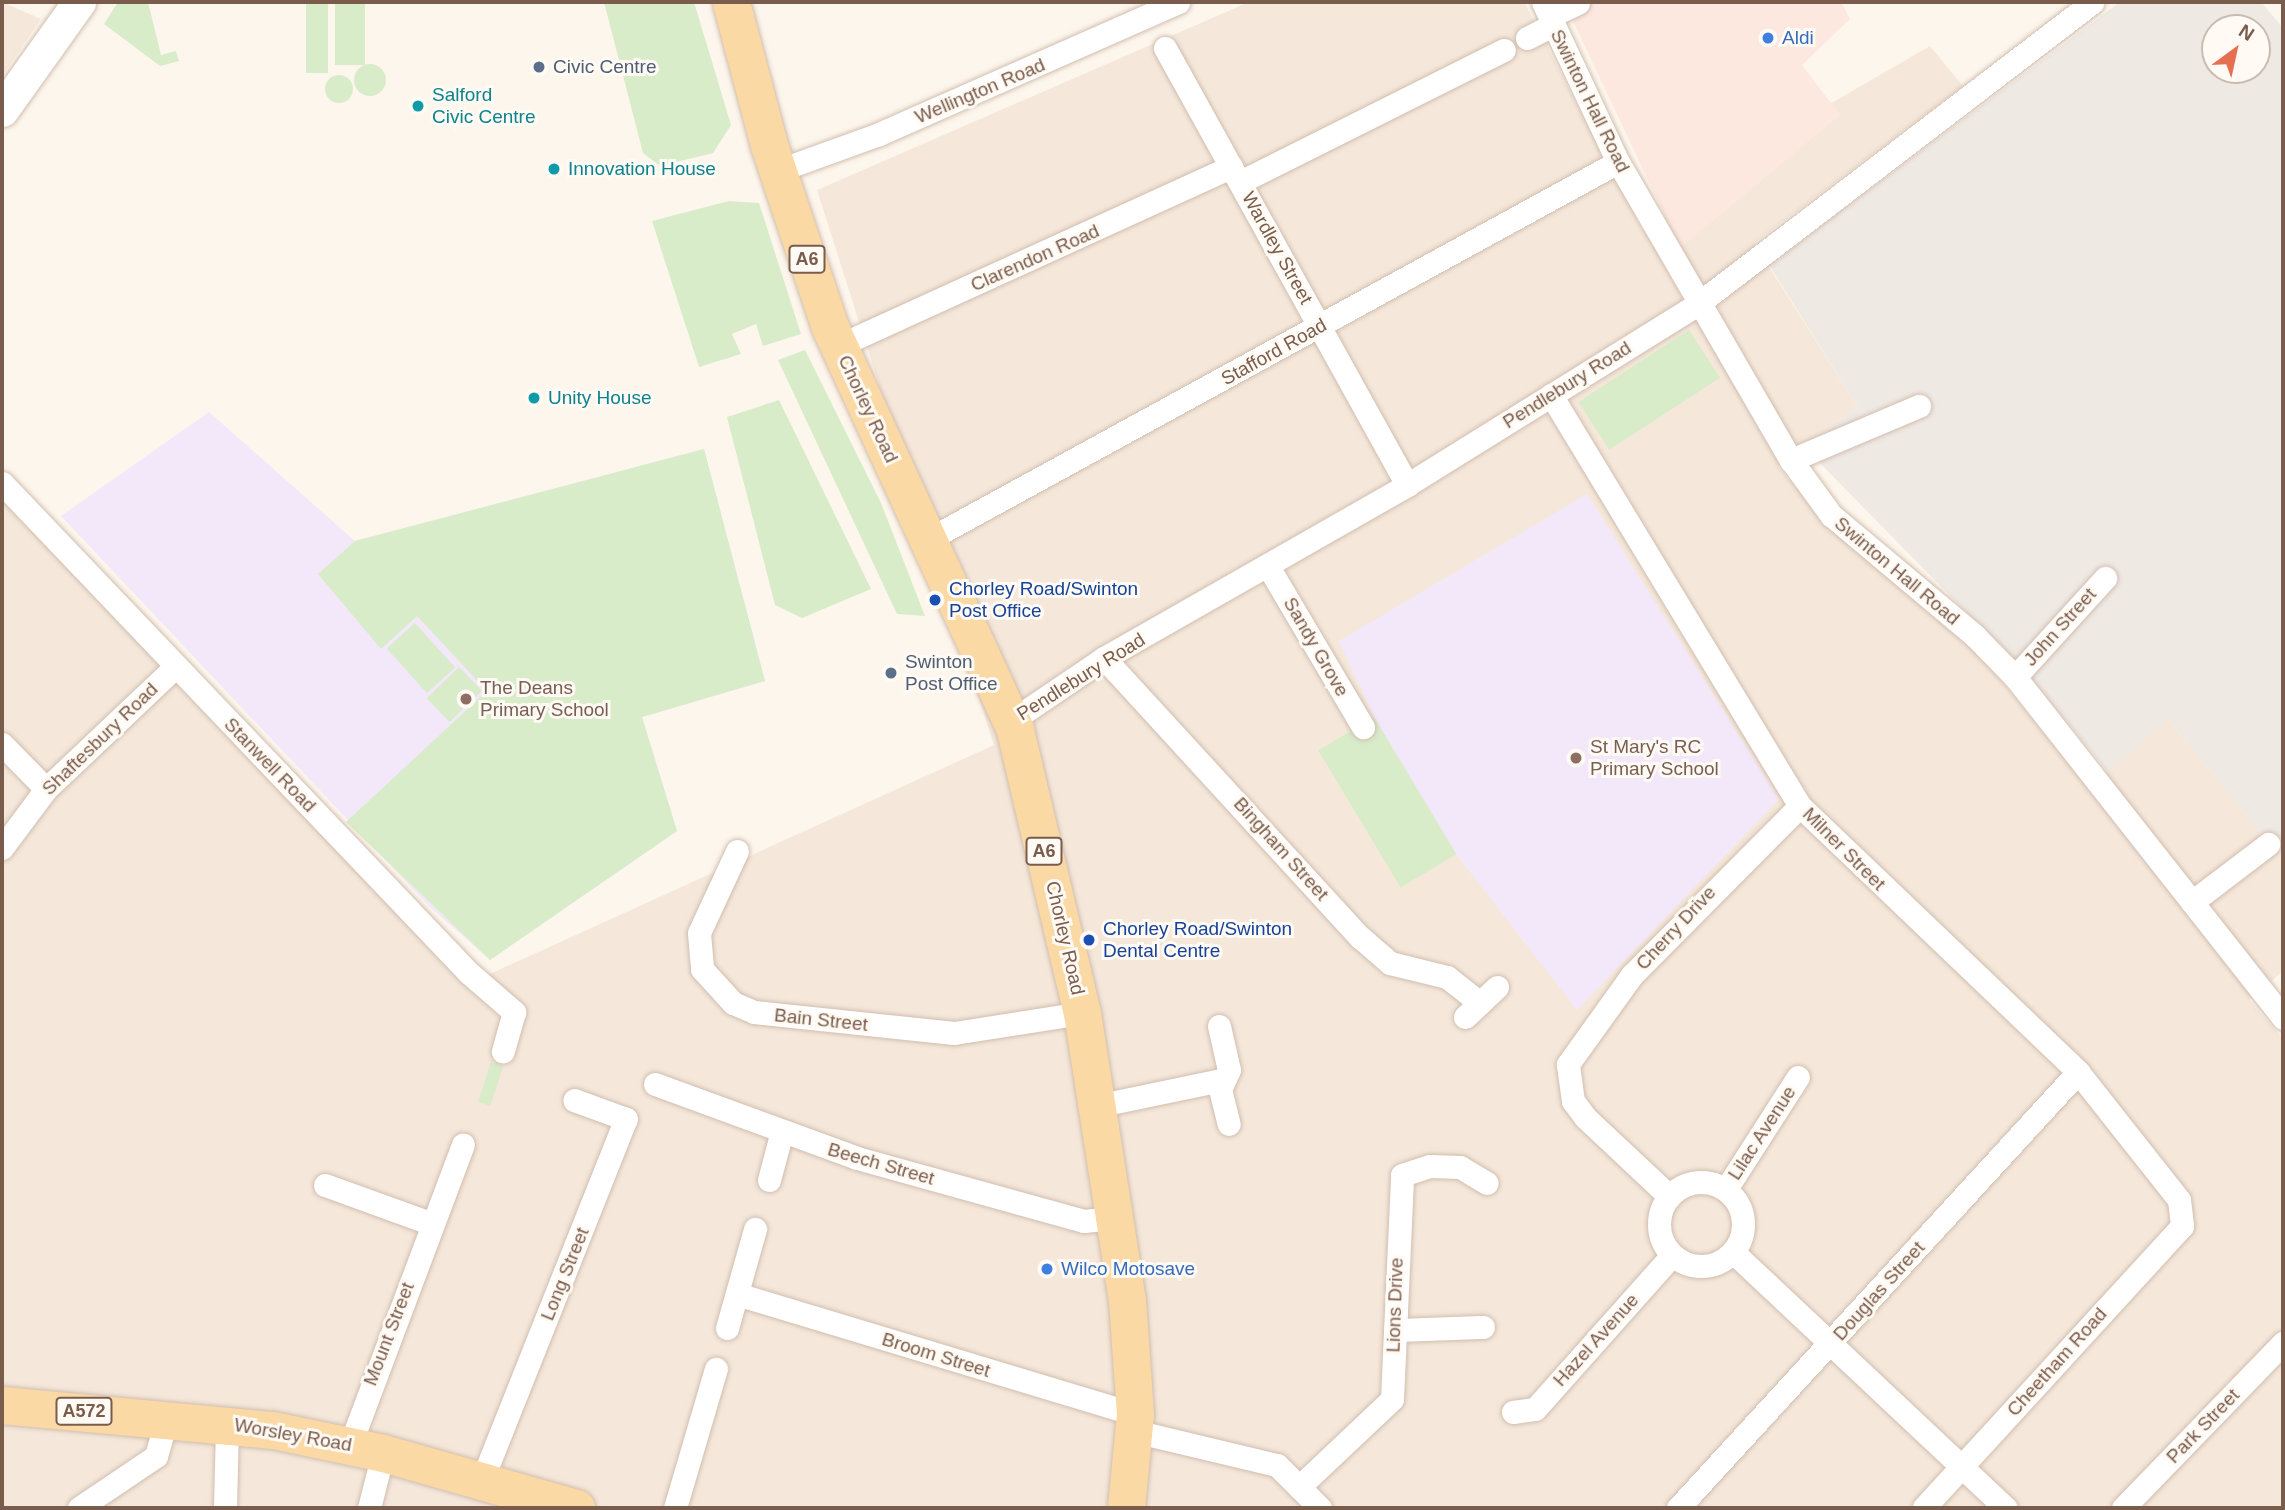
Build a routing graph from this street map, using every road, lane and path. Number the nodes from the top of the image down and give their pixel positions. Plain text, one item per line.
1 (79, 2) edge
2 (731, 2) edge
3 (1178, 2) edge
4 (2092, 2) edge
5 (1578, 3) edge
6 (1548, 14) edge
7 (1527, 38) dead end
8 (1165, 48) dead end
9 (1504, 50) dead end
10 (2, 110) edge
11 (1618, 162) junction
12 (777, 171) junction
13 (1235, 175) junction
14 (1699, 303) junction
15 (1321, 326) junction
16 (838, 346) junction
17 (1550, 396) junction
18 (1919, 406) dead end
19 (1791, 460) junction
20 (2, 483) edge
21 (1407, 485) junction
22 (929, 539) junction
23 (1269, 568) junction
24 (2105, 578) dead end
25 (1104, 658) junction
26 (176, 666) junction
27 (2015, 677) junction
28 (1011, 722) junction
29 (1363, 727) dead end
30 (2, 744) edge
31 (46, 789) junction
32 (1800, 806) junction
33 (2269, 844) dead end
34 (2, 848) edge
35 (737, 851) dead end
36 (2192, 902) junction
37 (1481, 1002) dead end
38 (1082, 1013) junction
39 (2283, 1018) edge
40 (1219, 1026) dead end
41 (503, 1051) dead end
42 (2078, 1072) junction
43 (1798, 1077) dead end
44 (1222, 1080) junction
45 (655, 1084) dead end
46 (574, 1100) dead end
47 (1096, 1106) junction
48 (1229, 1124) dead end
49 (781, 1135) junction
50 (463, 1145) dead end
51 (769, 1180) dead end
52 (1487, 1183) dead end
53 (325, 1185) dead end
54 (1726, 1189) junction
55 (1669, 1196) junction
56 (2181, 1213) joint
57 (1113, 1218) junction
58 (430, 1223) junction
59 (755, 1229) dead end
60 (1733, 1252) junction
61 (1672, 1255) junction
62 (737, 1294) junction
63 (1483, 1327) dead end
64 (727, 1328) dead end
65 (1395, 1331) junction
66 (1833, 1341) junction
67 (2283, 1343) edge
68 (716, 1368) dead end
69 (2, 1405) edge
70 (1513, 1412) dead end
71 (167, 1418) junction
72 (1135, 1422) junction
73 (227, 1424) junction
74 (366, 1449) junction
75 (1962, 1466) junction
76 (482, 1480) junction
77 (1299, 1487) junction
78 (79, 1508) edge
79 (225, 1508) edge
80 (369, 1508) edge
81 (576, 1508) edge
82 (675, 1508) edge
83 (1126, 1508) edge
84 (1320, 1508) edge
85 (1678, 1508) edge
86 (1924, 1508) edge
87 (2006, 1508) edge
88 (2123, 1508) edge

1 - 10 main road
2 - 12 main road, Chorley Road / A6
3 - 12 street, Wellington Road
4 - 14 street, Pendlebury Road
5 - 6 street
6 - 7 street
6 - 11 street, Swinton Hall Road
8 - 13 street, Wardley Street
9 - 13 street, Clarendon Road
11 - 14 street, Swinton Hall Road
11 - 15 street, Stafford Road
12 - 16 main road, Chorley Road / A6
13 - 15 street, Wardley Street
13 - 16 street, Clarendon Road
14 - 17 street, Pendlebury Road
14 - 19 street, Swinton Hall Road
15 - 21 street, Wardley Street
15 - 22 street, Stafford Road
16 - 22 main road, Chorley Road / A6
17 - 21 street, Pendlebury Road
17 - 32 street, Milner Street
18 - 19 street
19 - 27 street, Swinton Hall Road
20 - 26 street, Stanwell Road
21 - 23 street, Pendlebury Road
22 - 28 main road, Chorley Road / A6
23 - 25 street, Pendlebury Road
23 - 29 street, Sandy Grove
24 - 27 street, John Street
25 - 28 street, Pendlebury Road
25 - 37 street, Bingham Street
26 - 31 street, Shaftesbury Road
26 - 41 street, Stanwell Road
27 - 36 street, Swinton Hall Road
28 - 38 main road, Chorley Road / A6
30 - 31 street
31 - 34 street, Shaftesbury Road
32 - 42 street, Milner Street
32 - 55 street, Cherry Drive
33 - 36 street
35 - 38 street, Bain Street
36 - 39 street, Swinton Hall Road
38 - 47 main road, Chorley Road / A6
40 - 44 street
42 - 56 street, Milner Street
42 - 66 street, Douglas Street
43 - 54 street, Lilac Avenue
44 - 47 street
44 - 48 street
45 - 49 street, Beech Street
46 - 76 street, Long Street
47 - 57 main road, Chorley Road / A6
49 - 51 street
49 - 57 street, Beech Street
50 - 58 street, Mount Street
52 - 65 street, Lions Drive
53 - 58 street
54 - 55 street
54 - 60 street
55 - 61 street
56 - 75 street, Cheetham Road
57 - 72 main road, Chorley Road / A6
58 - 74 street, Mount Street
59 - 62 street
60 - 61 street
60 - 66 street
61 - 70 street, Hazel Avenue
62 - 64 street
62 - 72 street, Broom Street
63 - 65 street
65 - 77 street, Lions Drive
66 - 75 street
66 - 85 street, Douglas Street
67 - 88 street, Park Street
68 - 82 street
69 - 71 main road, Worsley Road / A572
71 - 73 main road, Worsley Road / A572
71 - 78 street
72 - 77 street, Broom Street
72 - 83 main road, Chorley Road / A6
73 - 74 main road, Worsley Road / A572
73 - 79 street
74 - 76 main road, Worsley Road / A572
74 - 80 street, Mount Street
75 - 86 street, Cheetham Road
75 - 87 street
76 - 81 main road, Worsley Road / A572
77 - 84 street, Broom Street

